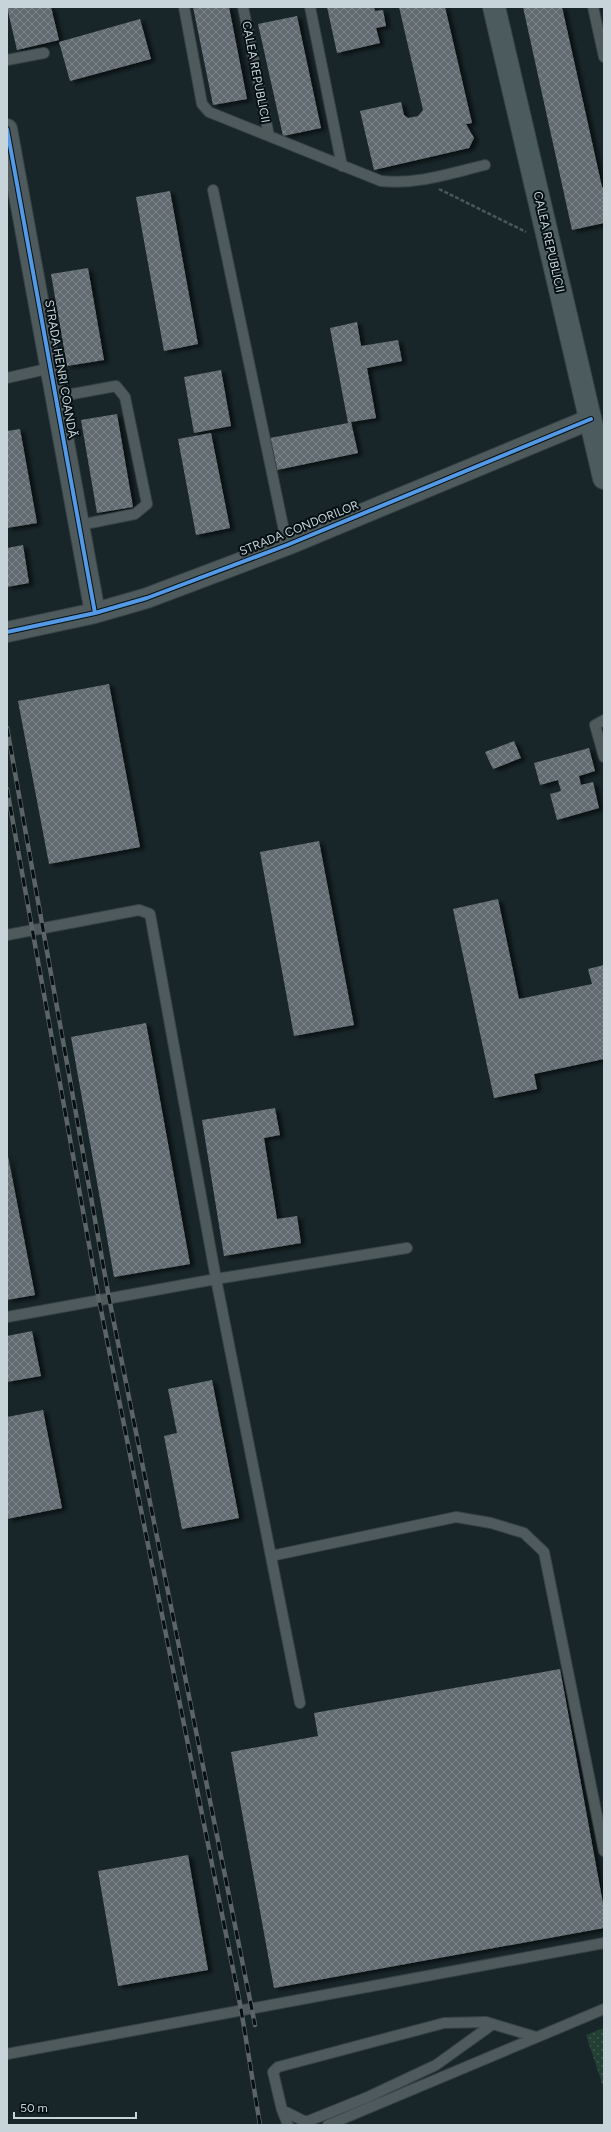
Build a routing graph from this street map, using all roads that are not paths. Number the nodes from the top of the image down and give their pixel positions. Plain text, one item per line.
1 (184, 7) edge
2 (243, 7) edge
3 (310, 7) edge
4 (494, 7) edge
5 (593, 7) edge
6 (44, 53) dead end
7 (604, 57) edge
8 (7, 60) edge
9 (7, 129) edge
10 (269, 136) junction
11 (9, 150) edge
12 (485, 165) dead end
13 (342, 166) junction
14 (213, 190) dead end
15 (51, 368) junction
16 (7, 378) edge
17 (56, 397) junction
18 (591, 420) junction
19 (604, 478) edge
20 (80, 525) junction
21 (287, 545) junction
22 (95, 612) junction
23 (7, 632) edge
24 (604, 720) edge
25 (604, 757) edge
26 (7, 935) edge
27 (407, 1248) dead end
28 (216, 1279) junction
29 (7, 1317) edge
30 (270, 1556) junction
31 (300, 1703) dead end
32 (604, 1851) edge
33 (604, 1943) edge
34 (604, 2009) edge
35 (493, 2024) junction
36 (536, 2037) junction
37 (7, 2054) edge
38 (282, 2110) junction
39 (288, 2125) edge
40 (328, 2125) edge

1 - 10 lane
2 - 10 lane, CALEA REPUBLICII
3 - 13 lane
4 - 18 main road, CALEA REPUBLICII
5 - 7 lane
6 - 8 lane
9 - 11 street, STRADA HENRI COANDĂ
10 - 13 lane
11 - 15 street, STRADA HENRI COANDĂ
12 - 13 lane
14 - 21 lane
15 - 16 lane
15 - 17 street, STRADA HENRI COANDĂ
17 - 20 street, STRADA HENRI COANDĂ
17 - 20 lane
18 - 19 main road, CALEA REPUBLICII
18 - 21 street, STRADA CONDORILOR
20 - 22 street, STRADA HENRI COANDĂ
21 - 22 street, STRADA CONDORILOR
22 - 23 street, STRADA CONDORILOR
24 - 25 lane
26 - 28 lane
27 - 28 lane
28 - 29 lane
28 - 30 lane
30 - 31 lane
30 - 32 lane
33 - 37 lane
34 - 36 lane
35 - 36 lane
35 - 38 lane
35 - 38 lane
36 - 40 lane
38 - 39 lane

